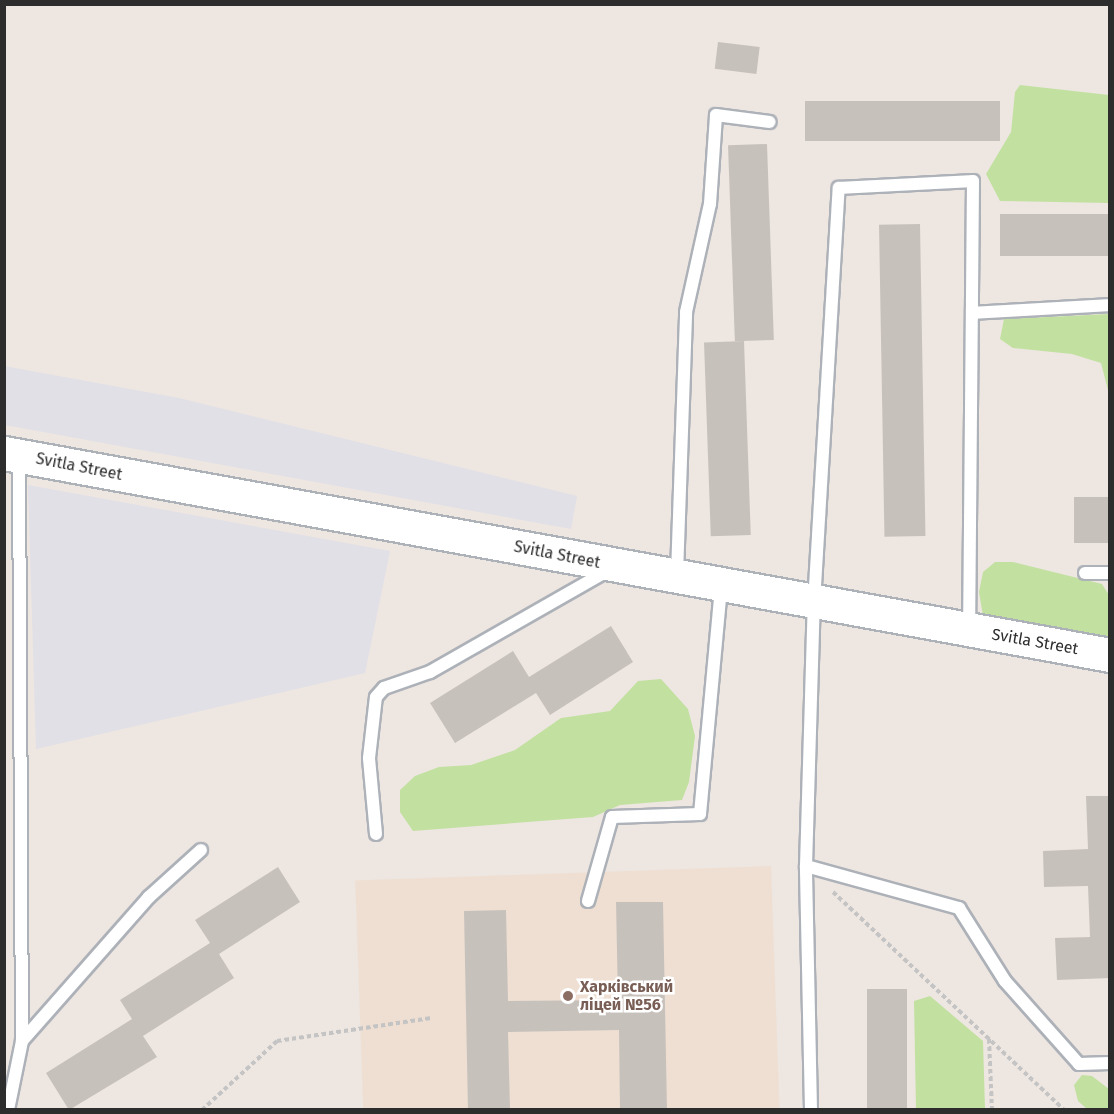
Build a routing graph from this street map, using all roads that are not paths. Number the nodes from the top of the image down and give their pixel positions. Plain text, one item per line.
1 (770, 122) dead end
2 (1110, 305) edge
3 (972, 313) junction
4 (11, 454) edge
5 (615, 566) junction
6 (1085, 573) dead end
7 (1110, 573) edge
8 (677, 578) junction
9 (721, 586) junction
10 (814, 603) junction
11 (969, 630) junction
12 (1110, 655) edge
13 (376, 834) dead end
14 (201, 850) dead end
15 (806, 866) junction
16 (588, 901) dead end
17 (22, 1041) junction
18 (1110, 1063) edge
19 (8, 1110) edge
20 (811, 1110) edge

1 - 8 lane
2 - 3 lane
3 - 10 lane
3 - 11 lane
4 - 5 street, Svitla Street
4 - 17 lane
5 - 8 street, Svitla Street
5 - 13 lane
6 - 7 lane
8 - 9 street, Svitla Street
9 - 10 street, Svitla Street
9 - 16 lane
10 - 11 street, Svitla Street
10 - 15 lane
11 - 12 street, Svitla Street
14 - 17 lane
15 - 18 lane
15 - 20 lane
17 - 19 lane

